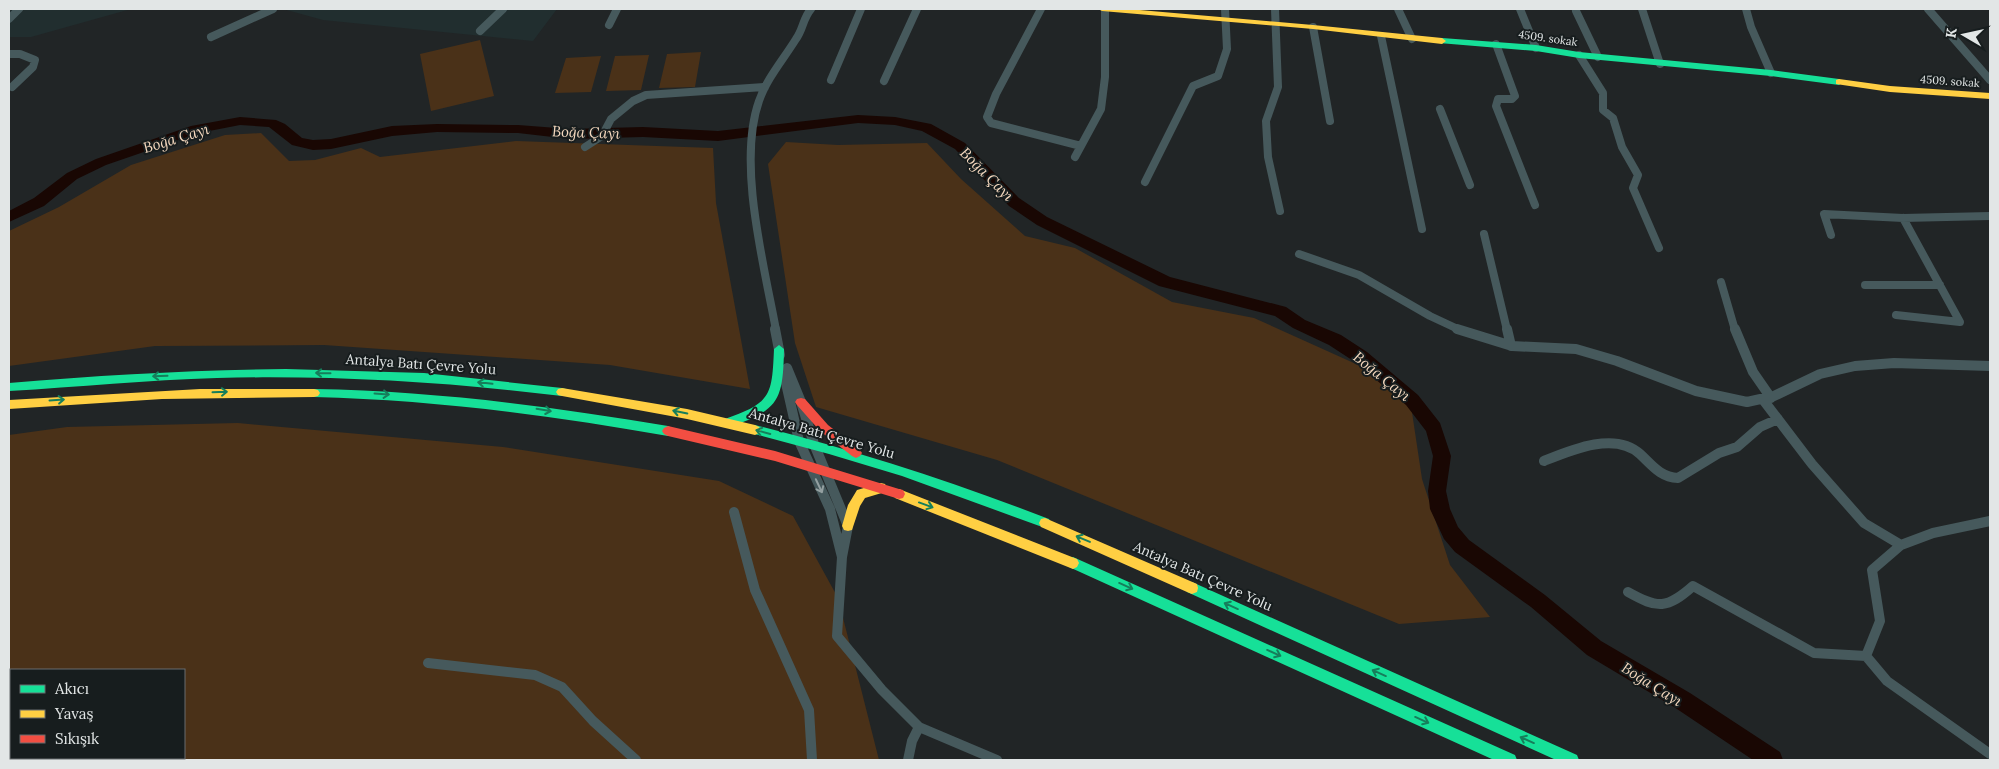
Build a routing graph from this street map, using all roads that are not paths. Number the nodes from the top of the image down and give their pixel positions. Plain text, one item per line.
1 (19, 9) edge
2 (273, 9) edge
3 (503, 9) edge
4 (617, 9) edge
5 (811, 9) edge
6 (861, 9) edge
7 (917, 9) edge
8 (1041, 9) edge
9 (1102, 9) edge
10 (1105, 9) edge
11 (1275, 9) edge
12 (1398, 9) edge
13 (1520, 9) edge
14 (1642, 9) edge
15 (1746, 9) edge
16 (1928, 9) edge
17 (1576, 11) dead end
18 (804, 12) edge
19 (1224, 14) edge
20 (9, 19) edge
21 (1276, 23) junction
22 (609, 26) dead end
23 (1313, 27) junction
24 (480, 31) dead end
25 (211, 36) dead end
26 (1381, 36) junction
27 (1412, 39) junction
28 (1496, 44) junction
29 (1536, 48) junction
30 (9, 54) edge
31 (1579, 55) junction
32 (1598, 57) junction
33 (1660, 64) junction
34 (1772, 73) junction
35 (831, 80) dead end
36 (1990, 80) edge
37 (884, 81) dead end
38 (12, 87) dead end
39 (765, 87) junction
40 (1990, 96) edge
41 (1440, 109) dead end
42 (1330, 121) dead end
43 (604, 132) joint
44 (1081, 146) junction
45 (585, 147) dead end
46 (1074, 157) dead end
47 (1145, 182) dead end
48 (1470, 185) dead end
49 (1535, 205) dead end
50 (1280, 211) dead end
51 (1990, 216) edge
52 (1903, 218) junction
53 (1422, 229) dead end
54 (1484, 234) dead end
55 (1832, 235) dead end
56 (1659, 248) dead end
57 (1299, 254) dead end
58 (1720, 282) dead end
59 (1865, 285) dead end
60 (1940, 285) junction
61 (1896, 315) dead end
62 (1511, 346) junction
63 (779, 349) junction
64 (1990, 366) edge
65 (9, 387) edge
66 (1767, 400) junction
67 (801, 402) junction
68 (9, 405) edge
69 (1778, 419) junction
70 (728, 422) junction
71 (799, 441) junction
72 (814, 444) junction
73 (864, 459) junction
74 (1544, 461) dead end
75 (810, 466) junction
76 (826, 472) junction
77 (881, 488) junction
78 (734, 512) dead end
79 (1990, 522) edge
80 (848, 526) junction
81 (1901, 545) junction
82 (842, 557) junction
83 (1628, 592) dead end
84 (1866, 656) junction
85 (428, 663) dead end
86 (919, 727) junction
87 (1990, 754) edge
88 (636, 760) edge
89 (812, 760) edge
90 (908, 760) edge
91 (997, 760) edge
92 (1510, 760) edge
93 (1572, 760) edge

1 - 20 street
2 - 25 street
3 - 24 street
4 - 22 street
5 - 18 street
6 - 35 street
7 - 37 street
8 - 44 street
9 - 10 main road, 4509. sokak
10 - 19 main road, 4509. sokak
10 - 44 street
11 - 21 street
12 - 27 street
13 - 29 street
14 - 33 street
15 - 34 street
16 - 36 street
17 - 32 street
18 - 39 street
19 - 21 main road, 4509. sokak
19 - 47 street
21 - 23 main road, 4509. sokak
21 - 50 street
23 - 26 main road, 4509. sokak
23 - 42 street
26 - 27 main road, 4509. sokak
26 - 53 street
27 - 28 main road, 4509. sokak
28 - 29 main road, 4509. sokak
28 - 49 street
29 - 31 main road, 4509. sokak
30 - 38 street
31 - 32 main road, 4509. sokak
31 - 56 street
32 - 33 main road, 4509. sokak
33 - 34 main road, 4509. sokak
34 - 40 main road, 4509. sokak
39 - 43 street
39 - 63 street
41 - 48 street
43 - 45 street
44 - 46 street
51 - 52 street
52 - 55 street
52 - 60 street
54 - 62 street
57 - 62 street
58 - 66 street
59 - 60 street
60 - 61 street
62 - 66 street
63 - 67 street
63 - 70 main road
63 - 71 street
64 - 66 street
70 -> 65 main road, Antalya Batı Çevre Yolu
66 - 69 street
67 - 72 street
67 - 73 main road
68 -> 75 main road
69 - 74 street
69 - 81 street
71 -> 70 main road, Antalya Batı Çevre Yolu
71 - 72 main road, Antalya Batı Çevre Yolu
71 - 75 street
72 - 73 main road, Antalya Batı Çevre Yolu
72 - 76 street
93 -> 73 main road, Antalya Batı Çevre Yolu
75 - 76 main road
75 -> 82 street
76 - 77 main road
76 - 80 street
77 - 80 main road
77 -> 92 main road
78 - 89 street
79 - 81 street
80 - 82 street
81 - 84 street
82 - 86 street
83 - 84 street
84 - 87 street
85 - 88 street
86 - 90 street
86 - 91 street

